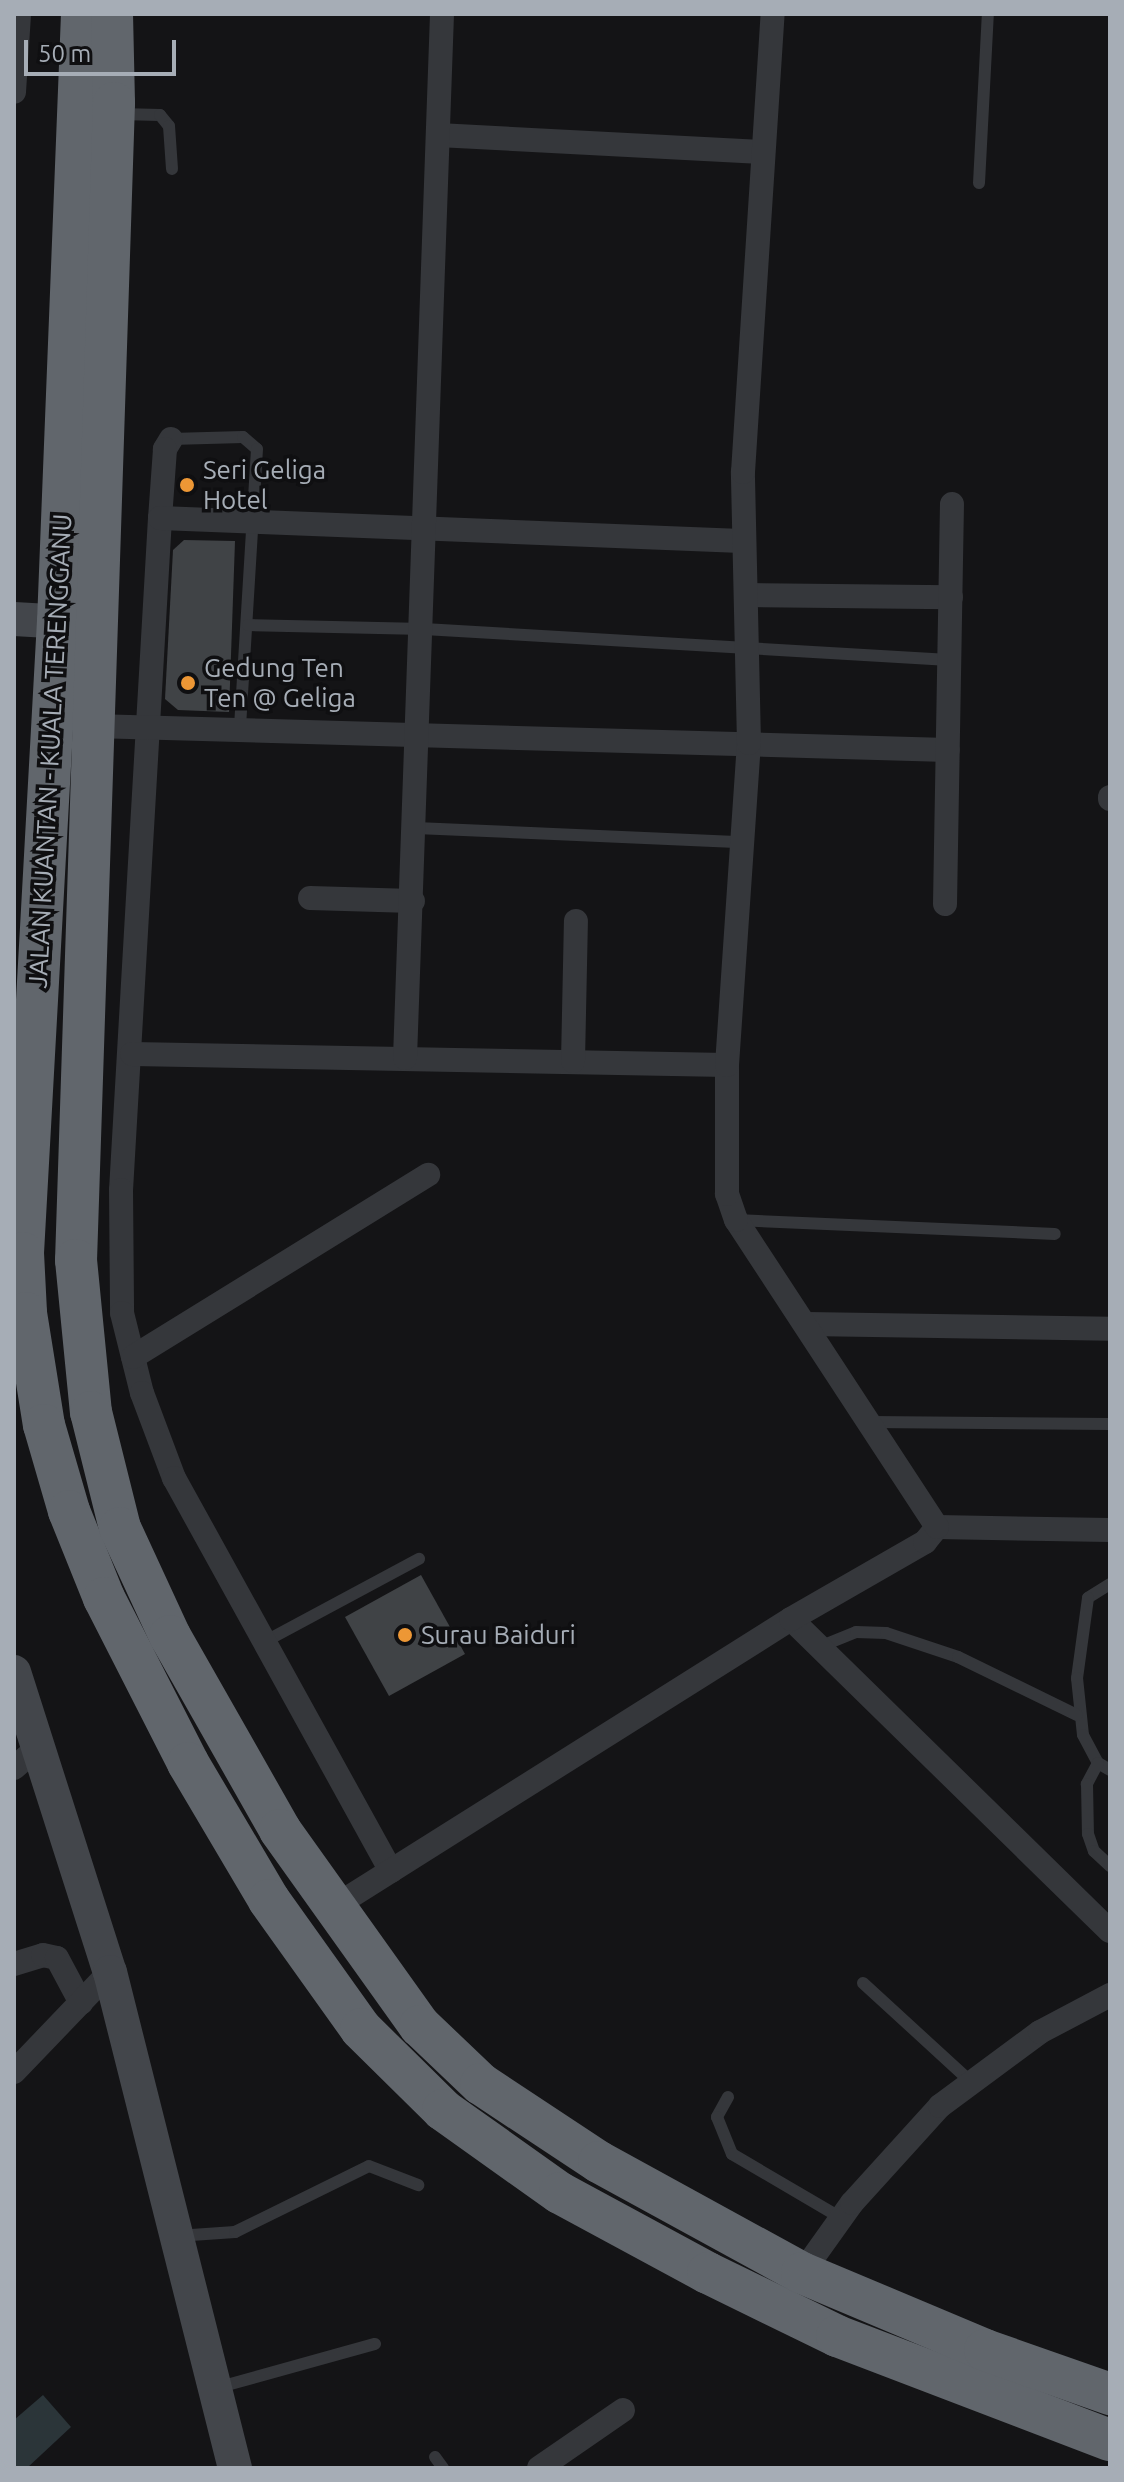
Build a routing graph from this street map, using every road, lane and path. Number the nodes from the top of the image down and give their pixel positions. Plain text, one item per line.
1 (19, 14) edge
2 (82, 14) edge
3 (112, 14) edge
4 (442, 14) edge
5 (988, 14) edge
6 (778, 15) edge
7 (14, 92) edge
8 (113, 115) junction
9 (438, 135) junction
10 (762, 152) junction
11 (172, 169) dead end
12 (979, 183) dead end
13 (171, 439) joint
14 (952, 504) dead end
15 (160, 518) junction
16 (255, 521) junction
17 (426, 529) junction
18 (742, 541) junction
19 (746, 595) junction
20 (951, 597) junction
21 (14, 619) edge
22 (77, 622) junction
23 (248, 625) junction
24 (424, 629) junction
25 (749, 652) junction
26 (949, 660) junction
27 (93, 726) junction
28 (151, 728) junction
29 (240, 730) junction
30 (421, 734) junction
31 (749, 743) junction
32 (948, 750) junction
33 (416, 828) junction
34 (742, 842) junction
35 (310, 898) dead end
36 (413, 901) junction
37 (945, 904) dead end
38 (576, 921) dead end
39 (132, 1054) junction
40 (405, 1058) junction
41 (573, 1061) junction
42 (727, 1065) junction
43 (428, 1175) dead end
44 (736, 1220) junction
45 (1055, 1234) dead end
46 (807, 1324) junction
47 (1110, 1329) edge
48 (133, 1357) junction
49 (870, 1422) junction
50 (1110, 1424) edge
51 (937, 1527) junction
52 (1110, 1530) edge
53 (419, 1559) dead end
54 (1110, 1584) edge
55 (791, 1619) junction
56 (264, 1642) junction
57 (819, 1647) junction
58 (14, 1672) edge
59 (1077, 1715) junction
60 (26, 1757) edge
61 (1098, 1763) junction
62 (1110, 1770) edge
63 (1110, 1866) edge
64 (391, 1871) junction
65 (332, 1908) junction
66 (1110, 1931) edge
67 (14, 1964) edge
68 (110, 1972) junction
69 (863, 1983) dead end
70 (1110, 1995) edge
71 (81, 2003) junction
72 (14, 2072) edge
73 (970, 2081) junction
74 (728, 2097) dead end
75 (418, 2185) dead end
76 (841, 2218) junction
77 (177, 2236) junction
78 (802, 2273) junction
79 (375, 2344) dead end
80 (214, 2389) junction
81 (1110, 2394) edge
82 (623, 2410) dead end
83 (1110, 2440) edge
84 (228, 2464) edge
85 (539, 2468) edge

1 - 7 street
2 - 22 highway, JALAN KUANTAN - KUALA TERENGGANU
3 - 8 highway, JALAN KUANTAN - KUALA TERENGGANU
4 - 9 street
5 - 12 lane
6 - 10 street
8 - 11 lane
8 - 22 highway, JALAN KUANTAN - KUALA TERENGGANU
9 - 10 street
9 - 17 street
10 - 18 street
13 - 15 street
13 - 16 lane
14 - 20 street
15 - 16 street
15 - 28 street
16 - 17 street
16 - 23 lane
17 - 18 street
17 - 24 street
18 - 19 street
19 - 20 street
19 - 25 street
20 - 26 street
21 - 22 street
22 - 27 highway, JALAN KUANTAN - KUALA TERENGGANU
22 - 83 highway, JALAN KUANTAN - KUALA TERENGGANU
23 - 24 lane
23 - 29 lane
24 - 25 lane
24 - 30 street
25 - 26 lane
25 - 31 street
26 - 32 street
27 - 28 street
27 - 65 highway, JALAN KUANTAN - KUALA TERENGGANU
28 - 29 street
28 - 39 street
29 - 30 street
30 - 31 street
30 - 33 street
31 - 32 street
31 - 34 street
32 - 37 street
33 - 34 lane
33 - 36 street
34 - 42 street
35 - 36 street
36 - 40 street
38 - 41 street
39 - 40 street
39 - 48 street
40 - 41 street
41 - 42 street
42 - 44 street
43 - 48 street
44 - 45 lane
44 - 46 street
46 - 47 street
46 - 49 street
48 - 56 street
49 - 50 lane
49 - 51 street
51 - 52 street
51 - 55 street
53 - 56 lane
54 - 59 lane
55 - 57 street
55 - 64 street
56 - 64 street
57 - 59 lane
57 - 66 street
58 - 60 street
59 - 61 lane
60 - 68 street
61 - 62 lane
61 - 63 lane
64 - 65 street
65 - 78 highway, JALAN KUANTAN - KUALA TERENGGANU
67 - 71 street
68 - 71 street
68 - 77 street
69 - 73 lane
70 - 73 street
71 - 72 street
73 - 76 street
74 - 76 lane
75 - 77 lane
76 - 78 street
77 - 80 street
78 - 81 highway, JALAN KUANTAN - KUALA TERENGGANU
79 - 80 lane
80 - 84 street
82 - 85 street

